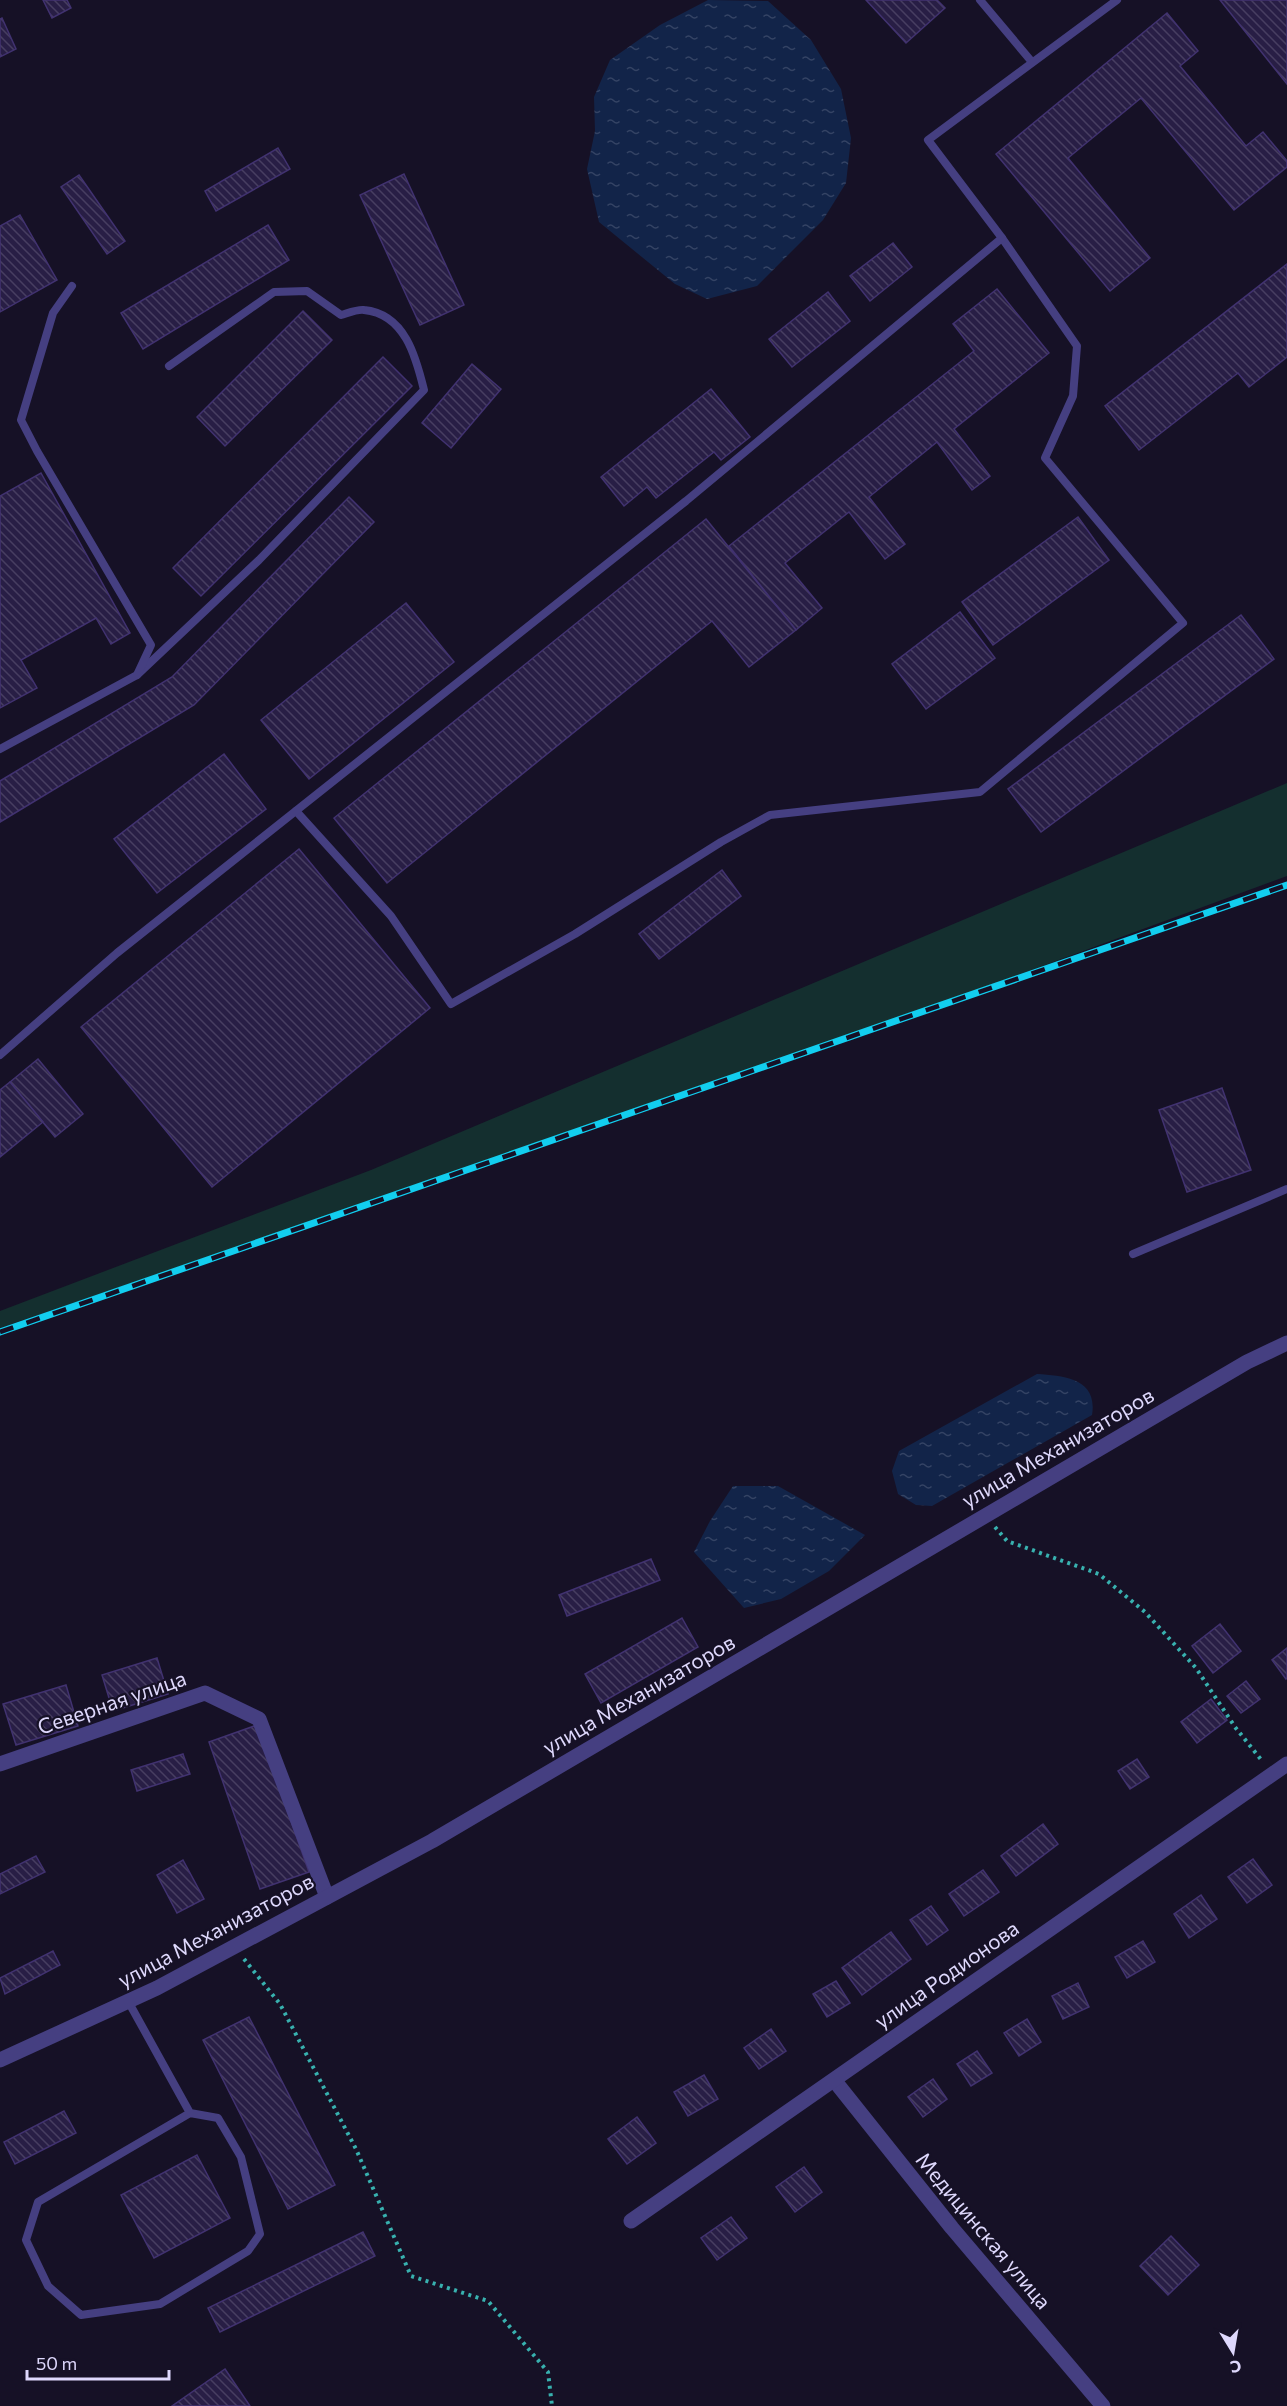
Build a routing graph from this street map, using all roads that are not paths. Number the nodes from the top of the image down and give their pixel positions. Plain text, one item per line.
1 (980, 0) edge
2 (1117, 0) edge
3 (1032, 62) junction
4 (1002, 238) junction
5 (72, 286) dead end
6 (169, 366) dead end
7 (137, 675) junction
8 (0, 749) edge
9 (296, 811) junction
10 (0, 1055) edge
11 (1287, 1189) edge
12 (1133, 1254) dead end
13 (1287, 1343) edge
14 (0, 1764) edge
15 (1287, 1764) edge
16 (327, 1897) junction
17 (128, 2001) junction
18 (0, 2060) edge
19 (834, 2080) junction
20 (190, 2113) junction
21 (631, 2221) dead end
22 (1103, 2406) edge

1 - 3 lane
2 - 3 lane
3 - 4 lane
4 - 9 lane
4 - 9 lane
5 - 7 lane
6 - 7 lane
7 - 8 lane
9 - 10 lane
11 - 12 lane
13 - 16 street, улица Механизаторов
14 - 16 street, Северная улица
15 - 19 street, улица Родионова
16 - 17 street, улица Механизаторов
17 - 18 street, улица Механизаторов
17 - 20 lane
19 - 21 street, улица Родионова
19 - 22 street, Медицинская улица
20 - 20 lane

